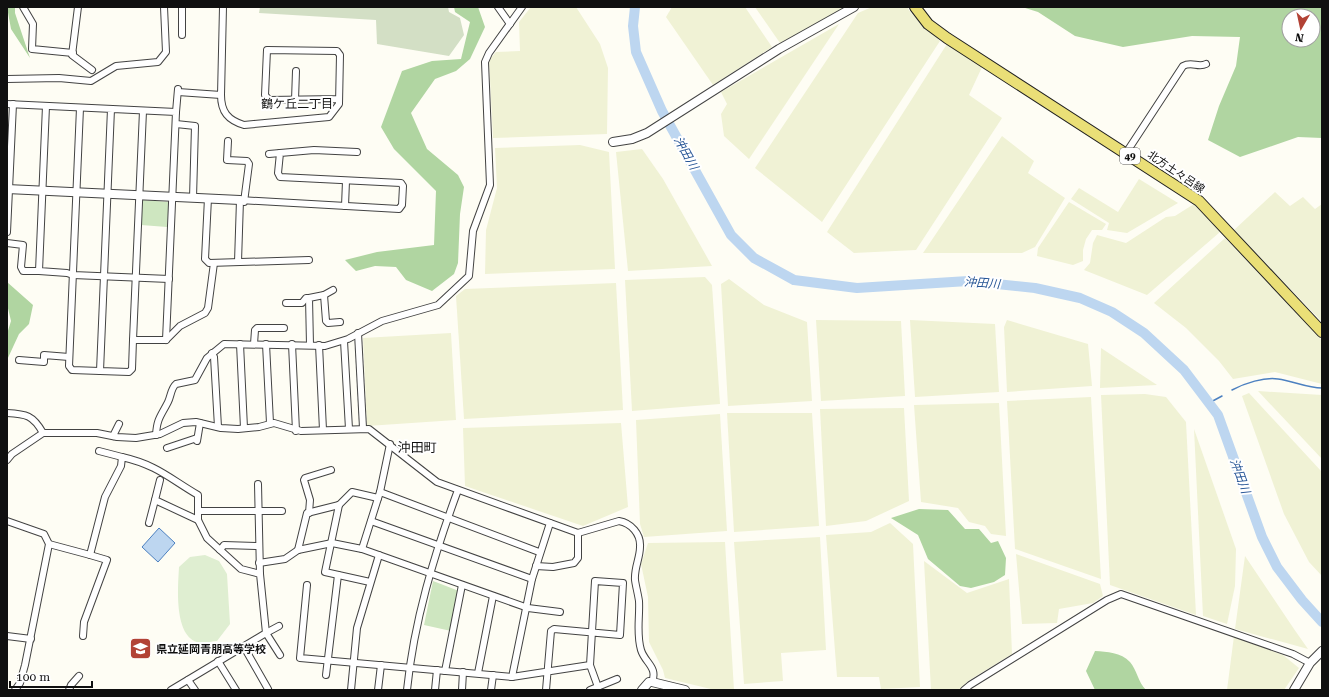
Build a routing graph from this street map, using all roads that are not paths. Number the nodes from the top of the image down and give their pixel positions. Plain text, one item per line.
1 (23, 7) edge
2 (78, 7) edge
3 (164, 7) edge
4 (182, 7) edge
5 (223, 7) edge
6 (498, 7) edge
7 (522, 7) edge
8 (854, 7) edge
9 (915, 7) edge
10 (510, 24) junction
11 (182, 36) dead end
12 (73, 53) junction
13 (1206, 64) dead end
14 (92, 70) dead end
15 (296, 71) dead end
16 (7, 79) edge
17 (221, 95) junction
18 (339, 99) junction
19 (295, 100) junction
20 (10, 104) edge
21 (46, 106) junction
22 (80, 108) junction
23 (111, 109) junction
24 (143, 111) junction
25 (176, 112) junction
26 (176, 124) junction
27 (228, 140) dead end
28 (613, 142) dead end
29 (357, 152) dead end
30 (280, 153) junction
31 (1126, 153) junction
32 (269, 154) dead end
33 (346, 181) junction
34 (8, 189) edge
35 (43, 191) junction
36 (76, 192) junction
37 (108, 194) junction
38 (140, 195) junction
39 (173, 197) junction
40 (193, 198) junction
41 (208, 198) junction
42 (242, 201) junction
43 (345, 206) junction
44 (7, 232) edge
45 (7, 243) edge
46 (309, 260) dead end
47 (238, 262) junction
48 (214, 263) junction
49 (39, 271) junction
50 (73, 275) junction
51 (104, 276) junction
52 (136, 277) junction
53 (169, 279) junction
54 (333, 290) dead end
55 (324, 294) junction
56 (309, 298) junction
57 (286, 303) dead end
58 (340, 322) dead end
59 (284, 328) dead end
60 (1322, 332) edge
61 (358, 333) junction
62 (133, 340) junction
63 (166, 340) junction
64 (344, 340) junction
65 (240, 344) junction
66 (254, 344) junction
67 (266, 344) junction
68 (292, 344) junction
69 (310, 344) junction
70 (319, 345) junction
71 (212, 353) junction
72 (69, 356) junction
73 (19, 360) dead end
74 (100, 371) junction
75 (7, 413) edge
76 (200, 423) junction
77 (270, 423) junction
78 (119, 424) dead end
79 (218, 427) junction
80 (244, 428) junction
81 (363, 428) junction
82 (349, 429) junction
83 (296, 430) junction
84 (323, 430) junction
85 (43, 433) junction
86 (156, 435) junction
87 (113, 436) junction
88 (390, 444) junction
89 (167, 448) dead end
90 (99, 451) dead end
91 (122, 457) junction
92 (7, 460) edge
93 (331, 470) dead end
94 (160, 480) dead end
95 (258, 484) dead end
96 (458, 490) junction
97 (379, 495) junction
98 (155, 500) junction
99 (339, 506) junction
100 (198, 511) junction
101 (282, 511) dead end
102 (258, 512) junction
103 (309, 512) junction
104 (447, 519) junction
105 (198, 520) junction
106 (7, 521) edge
107 (371, 521) junction
108 (149, 523) dead end
109 (550, 523) junction
110 (578, 533) junction
111 (332, 543) junction
112 (49, 544) junction
113 (258, 546) junction
114 (438, 546) junction
115 (362, 549) junction
116 (220, 550) junction
117 (298, 550) junction
118 (539, 552) junction
119 (90, 555) junction
120 (378, 555) junction
121 (259, 563) junction
122 (536, 566) junction
123 (429, 573) junction
124 (260, 574) junction
125 (338, 575) junction
126 (532, 580) junction
127 (370, 582) junction
128 (307, 585) dead end
129 (462, 585) junction
130 (493, 596) junction
131 (526, 607) junction
132 (560, 612) dead end
133 (279, 626) dead end
134 (591, 632) junction
135 (266, 633) junction
136 (7, 636) edge
137 (83, 636) dead end
138 (31, 639) junction
139 (244, 647) junction
140 (1322, 651) edge
141 (280, 655) dead end
142 (328, 660) junction
143 (218, 661) junction
144 (354, 663) junction
145 (1310, 663) junction
146 (590, 665) junction
147 (381, 666) junction
148 (409, 668) junction
149 (436, 670) junction
150 (445, 670) junction
151 (464, 672) junction
152 (547, 672) junction
153 (478, 673) junction
154 (326, 675) dead end
155 (493, 675) junction
156 (80, 676) dead end
157 (512, 677) junction
158 (617, 679) dead end
159 (188, 680) junction
160 (658, 686) edge
161 (598, 687) junction
162 (15, 690) edge
163 (69, 690) edge
164 (172, 690) edge
165 (195, 690) edge
166 (236, 690) edge
167 (268, 690) edge
168 (351, 690) edge
169 (378, 690) edge
170 (407, 690) edge
171 (435, 690) edge
172 (462, 690) edge
173 (491, 690) edge
174 (546, 690) edge
175 (590, 690) edge
176 (642, 690) edge
177 (685, 690) edge
178 (964, 690) edge
179 (1294, 690) edge

1 - 12 street
2 - 12 street
3 - 16 street
4 - 11 street
5 - 17 street
6 - 10 street
7 - 10 street
8 - 28 street
9 - 31 main road, 北方土々呂線 / 49
10 - 61 street
12 - 14 street
13 - 31 street
15 - 19 street
17 - 18 street
17 - 25 street
18 - 19 street
18 - 19 street
20 - 21 street
20 - 34 street
21 - 22 street
21 - 35 street
22 - 23 street
22 - 36 street
23 - 24 street
23 - 37 street
24 - 25 street
24 - 38 street
25 - 26 street
26 - 39 street
26 - 40 street
27 - 42 street
29 - 30 street
30 - 32 street
30 - 33 street
31 - 60 main road, 北方土々呂線 / 49
33 - 43 street
33 - 43 street
34 - 35 street
34 - 44 street
35 - 36 street
35 - 49 street
36 - 37 street
36 - 50 street
37 - 38 street
37 - 51 street
38 - 39 street
38 - 52 street
39 - 40 street
39 - 53 street
40 - 41 street
41 - 42 street
41 - 48 street
42 - 43 street
42 - 47 street
45 - 49 street
46 - 47 street
47 - 48 street
48 - 63 street
49 - 50 street
50 - 51 street
50 - 72 street
51 - 52 street
51 - 74 street
52 - 53 street
52 - 62 street
53 - 63 street
54 - 55 street
55 - 56 street
55 - 58 street
56 - 57 street
56 - 69 street
59 - 66 street
61 - 64 street
61 - 81 street
62 - 63 street
62 - 74 street
64 - 70 street
64 - 82 street
65 - 66 street
65 - 71 street
65 - 80 street
66 - 67 street
67 - 68 street
67 - 77 street
68 - 69 street
68 - 83 street
69 - 70 street
70 - 84 street
71 - 79 street
71 - 86 street
72 - 73 street
72 - 74 street
75 - 85 street
76 - 79 street
76 - 86 street
76 - 89 street
77 - 80 street
77 - 83 street
78 - 87 street
79 - 80 street
81 - 82 street
81 - 88 street
82 - 84 street
83 - 84 street
85 - 87 street
85 - 92 street
86 - 87 street
88 - 96 street
88 - 97 street
90 - 91 street
91 - 100 street
91 - 119 street
93 - 103 street
94 - 98 street
95 - 102 street
96 - 104 street
96 - 109 street
97 - 99 street
97 - 104 street
97 - 107 street
98 - 105 street
98 - 108 street
99 - 103 street
99 - 111 street
100 - 102 street
100 - 105 street
101 - 102 street
102 - 113 street
103 - 117 street
104 - 114 street
104 - 118 street
105 - 116 street
106 - 112 street
107 - 114 street
107 - 115 street
109 - 110 street
109 - 118 street
110 - 122 street
110 - 160 street
111 - 115 street
111 - 117 street
111 - 125 street
112 - 119 street
112 - 138 street
113 - 116 street
113 - 121 street
114 - 123 street
114 - 126 street
115 - 120 street
116 - 124 street
117 - 121 street
118 - 122 street
119 - 137 street
120 - 123 street
120 - 127 street
121 - 124 street
122 - 126 street
123 - 129 street
123 - 148 street
124 - 135 street
125 - 127 street
125 - 142 street
126 - 131 street
127 - 144 street
128 - 142 street
129 - 130 street
129 - 150 street
130 - 131 street
130 - 153 street
131 - 132 street
131 - 157 street
133 - 135 street
134 - 134 street
134 - 146 street
134 - 152 street
135 - 139 street
135 - 141 street
136 - 138 street
138 - 162 street
139 - 143 street
139 - 167 street
140 - 145 street
142 - 144 street
142 - 154 street
143 - 159 street
143 - 166 street
144 - 147 street
144 - 168 street
145 - 178 street
145 - 179 street
146 - 152 street
146 - 161 street
147 - 148 street
147 - 169 street
148 - 149 street
148 - 170 street
149 - 150 street
149 - 171 street
150 - 151 street
151 - 153 street
151 - 172 street
152 - 157 street
152 - 174 street
153 - 155 street
155 - 157 street
155 - 173 street
156 - 163 street
158 - 161 street
159 - 164 street
159 - 165 street
160 - 176 street
160 - 177 street
161 - 175 street

